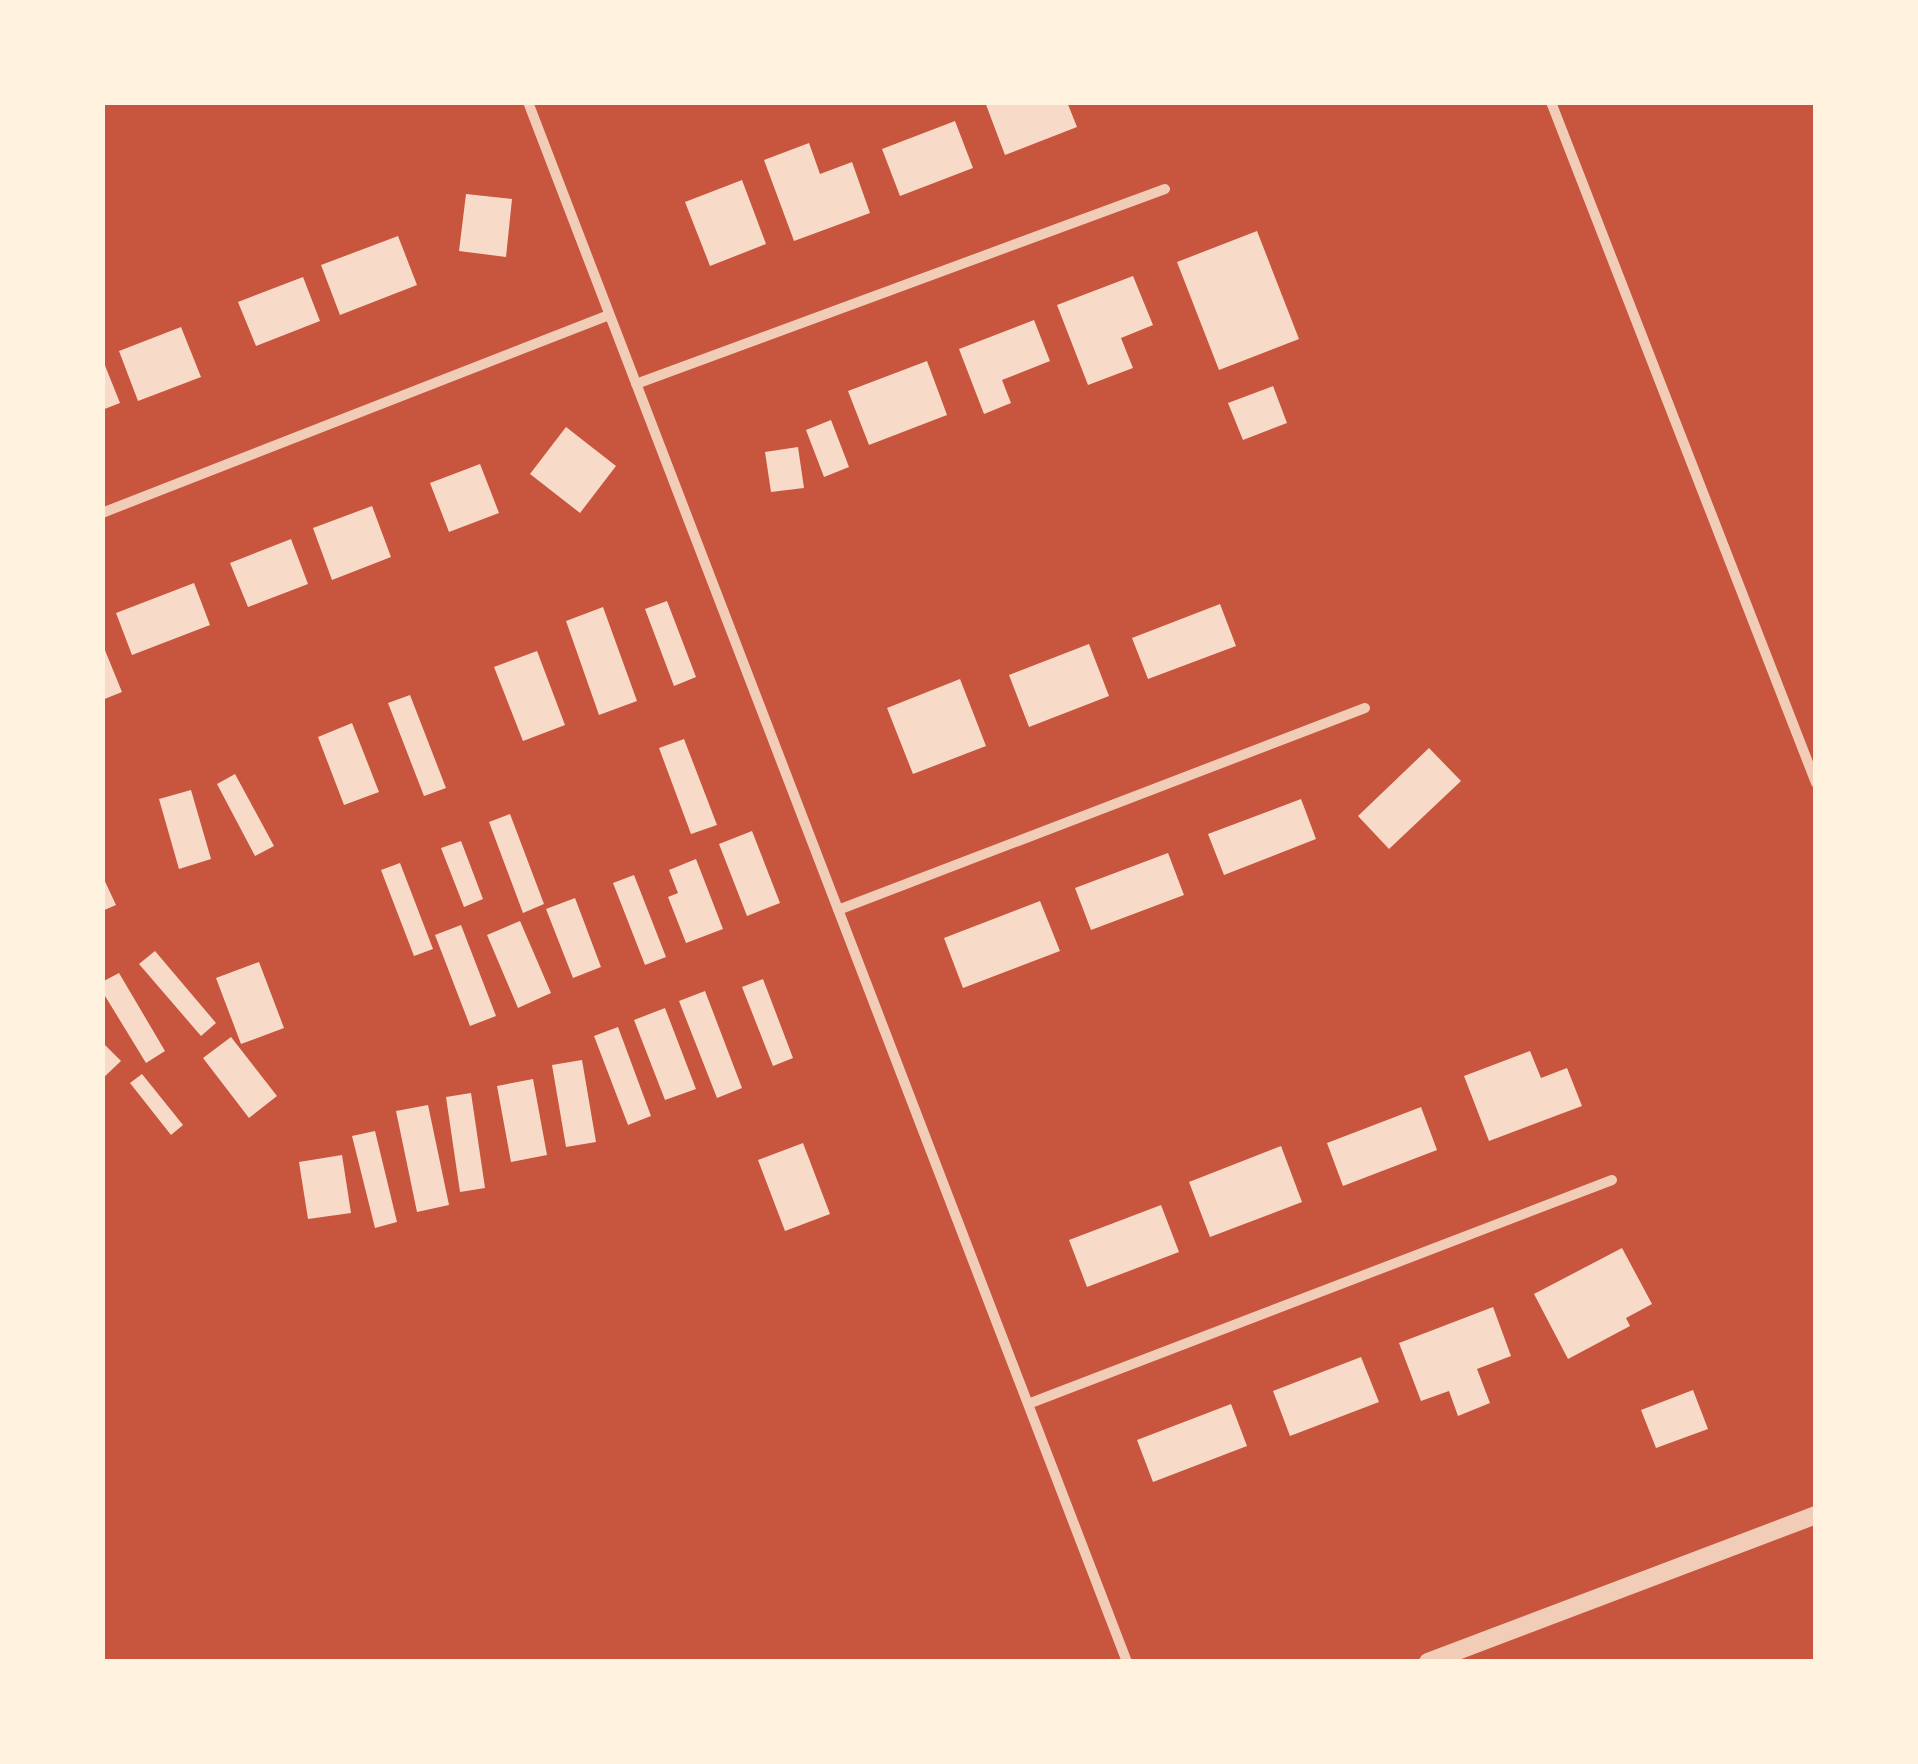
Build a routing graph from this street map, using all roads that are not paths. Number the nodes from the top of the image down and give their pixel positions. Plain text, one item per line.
1 (528, 102) edge
2 (1551, 102) edge
3 (1166, 189) dead end
4 (609, 314) junction
5 (636, 384) junction
6 (102, 513) edge
7 (1365, 708) dead end
8 (1816, 783) edge
9 (838, 910) junction
10 (1612, 1180) dead end
11 (1028, 1404) junction
12 (1816, 1515) edge
13 (1127, 1662) edge
14 (1428, 1662) edge

1 - 4 street
2 - 8 street
3 - 5 street
4 - 5 street
4 - 6 street
5 - 9 street
7 - 9 street
9 - 11 street
10 - 11 street
11 - 13 street
12 - 14 street

